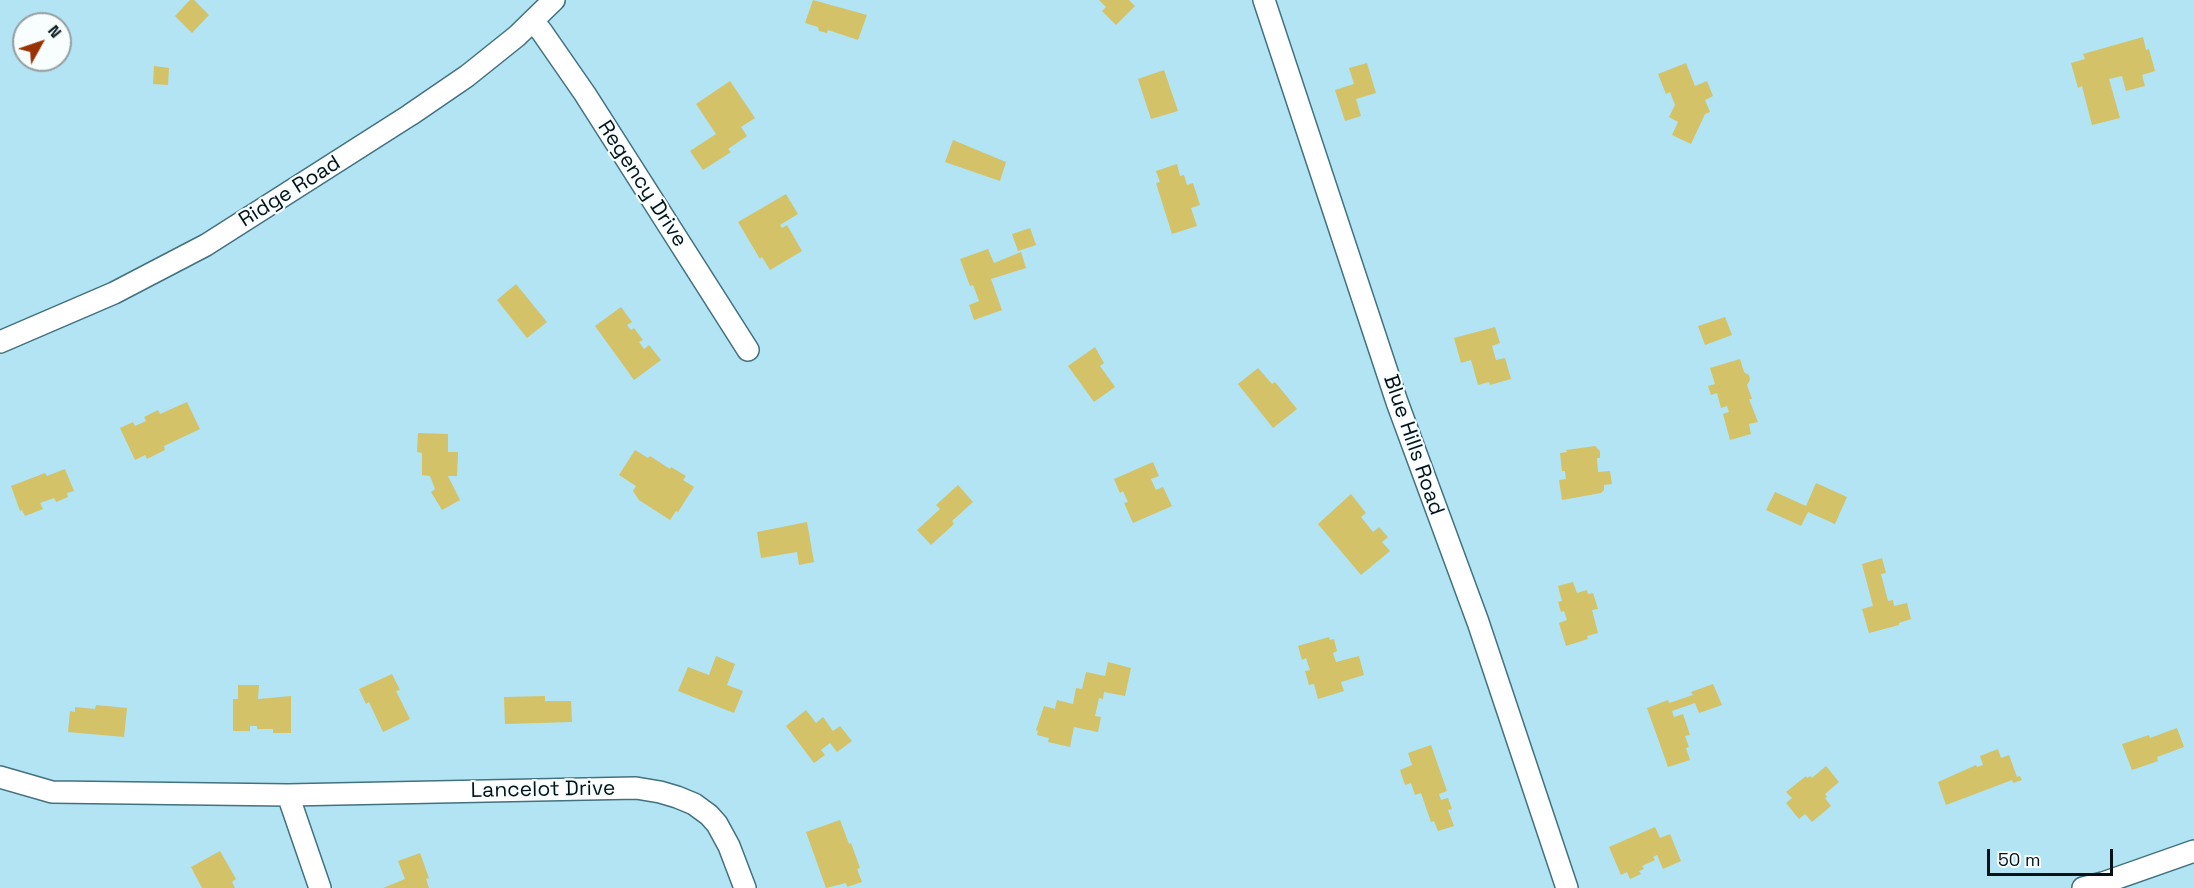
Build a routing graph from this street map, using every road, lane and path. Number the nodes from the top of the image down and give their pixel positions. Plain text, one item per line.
1 (554, 0) edge
2 (1264, 0) edge
3 (533, 21) junction
4 (0, 342) edge
5 (748, 350) dead end
6 (0, 777) edge
7 (288, 795) junction
8 (2194, 851) edge
9 (320, 888) edge
10 (745, 888) edge
11 (1567, 888) edge
12 (2083, 888) edge

1 - 3 street, Ridge Road
2 - 11 street, Blue Hills Road
3 - 4 street, Ridge Road
3 - 5 street, Regency Drive
6 - 7 street, Lancelot Drive
7 - 9 street
7 - 10 street, Lancelot Drive
8 - 12 street

